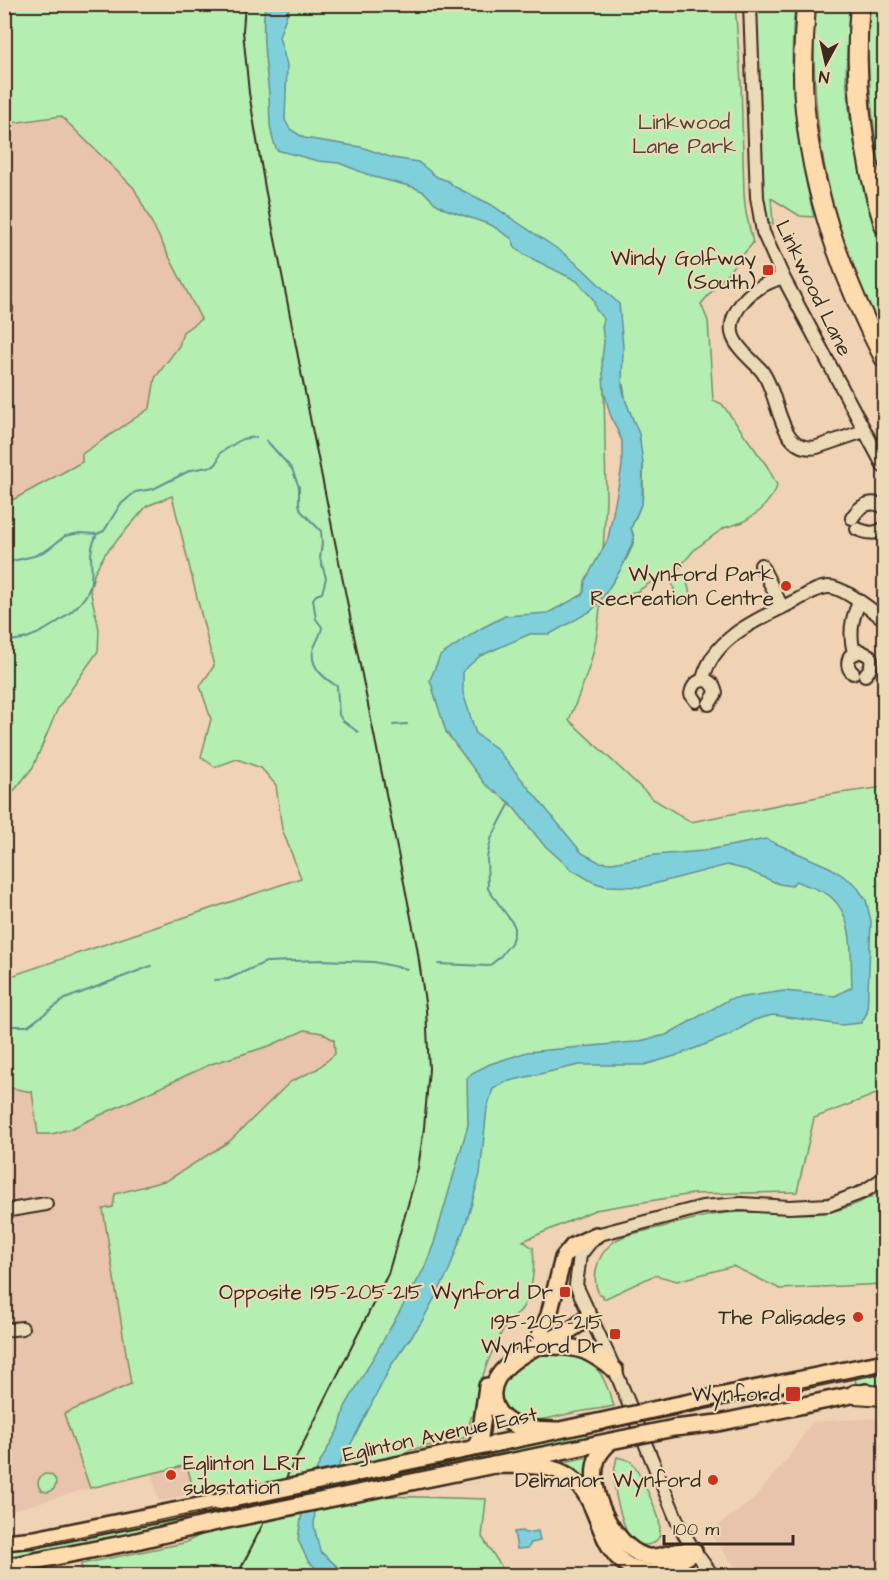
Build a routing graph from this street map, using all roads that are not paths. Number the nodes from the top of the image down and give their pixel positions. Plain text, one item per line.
1 (750, 4) edge
2 (806, 4) edge
3 (860, 4) edge
4 (885, 225) edge
5 (783, 277) junction
6 (885, 358) edge
7 (864, 431) junction
8 (885, 467) edge
9 (884, 507) edge
10 (885, 528) edge
11 (761, 565) dead end
12 (859, 603) junction
13 (782, 608) junction
14 (885, 619) edge
15 (854, 652) junction
16 (703, 679) junction
17 (885, 1178) edge
18 (46, 1204) dead end
19 (4, 1211) edge
20 (596, 1235) junction
21 (590, 1316) junction
22 (22, 1328) dead end
23 (4, 1330) edge
24 (538, 1340) junction
25 (885, 1362) edge
26 (615, 1370) junction
27 (885, 1389) edge
28 (855, 1394) junction
29 (885, 1396) edge
30 (556, 1430) junction
31 (611, 1441) junction
32 (476, 1447) junction
33 (493, 1465) junction
34 (4, 1542) edge
35 (694, 1551) junction
36 (4, 1567) edge
37 (713, 1575) edge

1 - 5 street, Linkwood Lane
2 - 6 highway
3 - 4 highway
5 - 7 street, Linkwood Lane
5 - 7 street
7 - 8 street, Linkwood Lane
9 - 10 street
11 - 13 street
12 - 13 street
12 - 14 street
12 - 15 street
13 - 16 street
15 - 15 street
16 - 16 street
17 - 20 street
18 - 19 street
20 - 21 street
20 - 24 main road
21 - 24 main road
21 - 26 street
22 - 23 street
24 - 26 main road
24 - 30 main road
24 - 32 main road
25 - 30 main road, Eglinton Avenue East, bridge
26 - 35 street
27 - 28 main road, Eglinton Avenue East
28 - 29 highway
28 - 31 main road, Eglinton Avenue East, bridge
30 - 32 main road, Eglinton Avenue East
31 - 33 main road, Eglinton Avenue East
31 - 35 main road
32 - 34 main road, Eglinton Avenue East, bridge
33 - 35 main road
33 - 36 main road, Eglinton Avenue East, bridge
35 - 37 street

